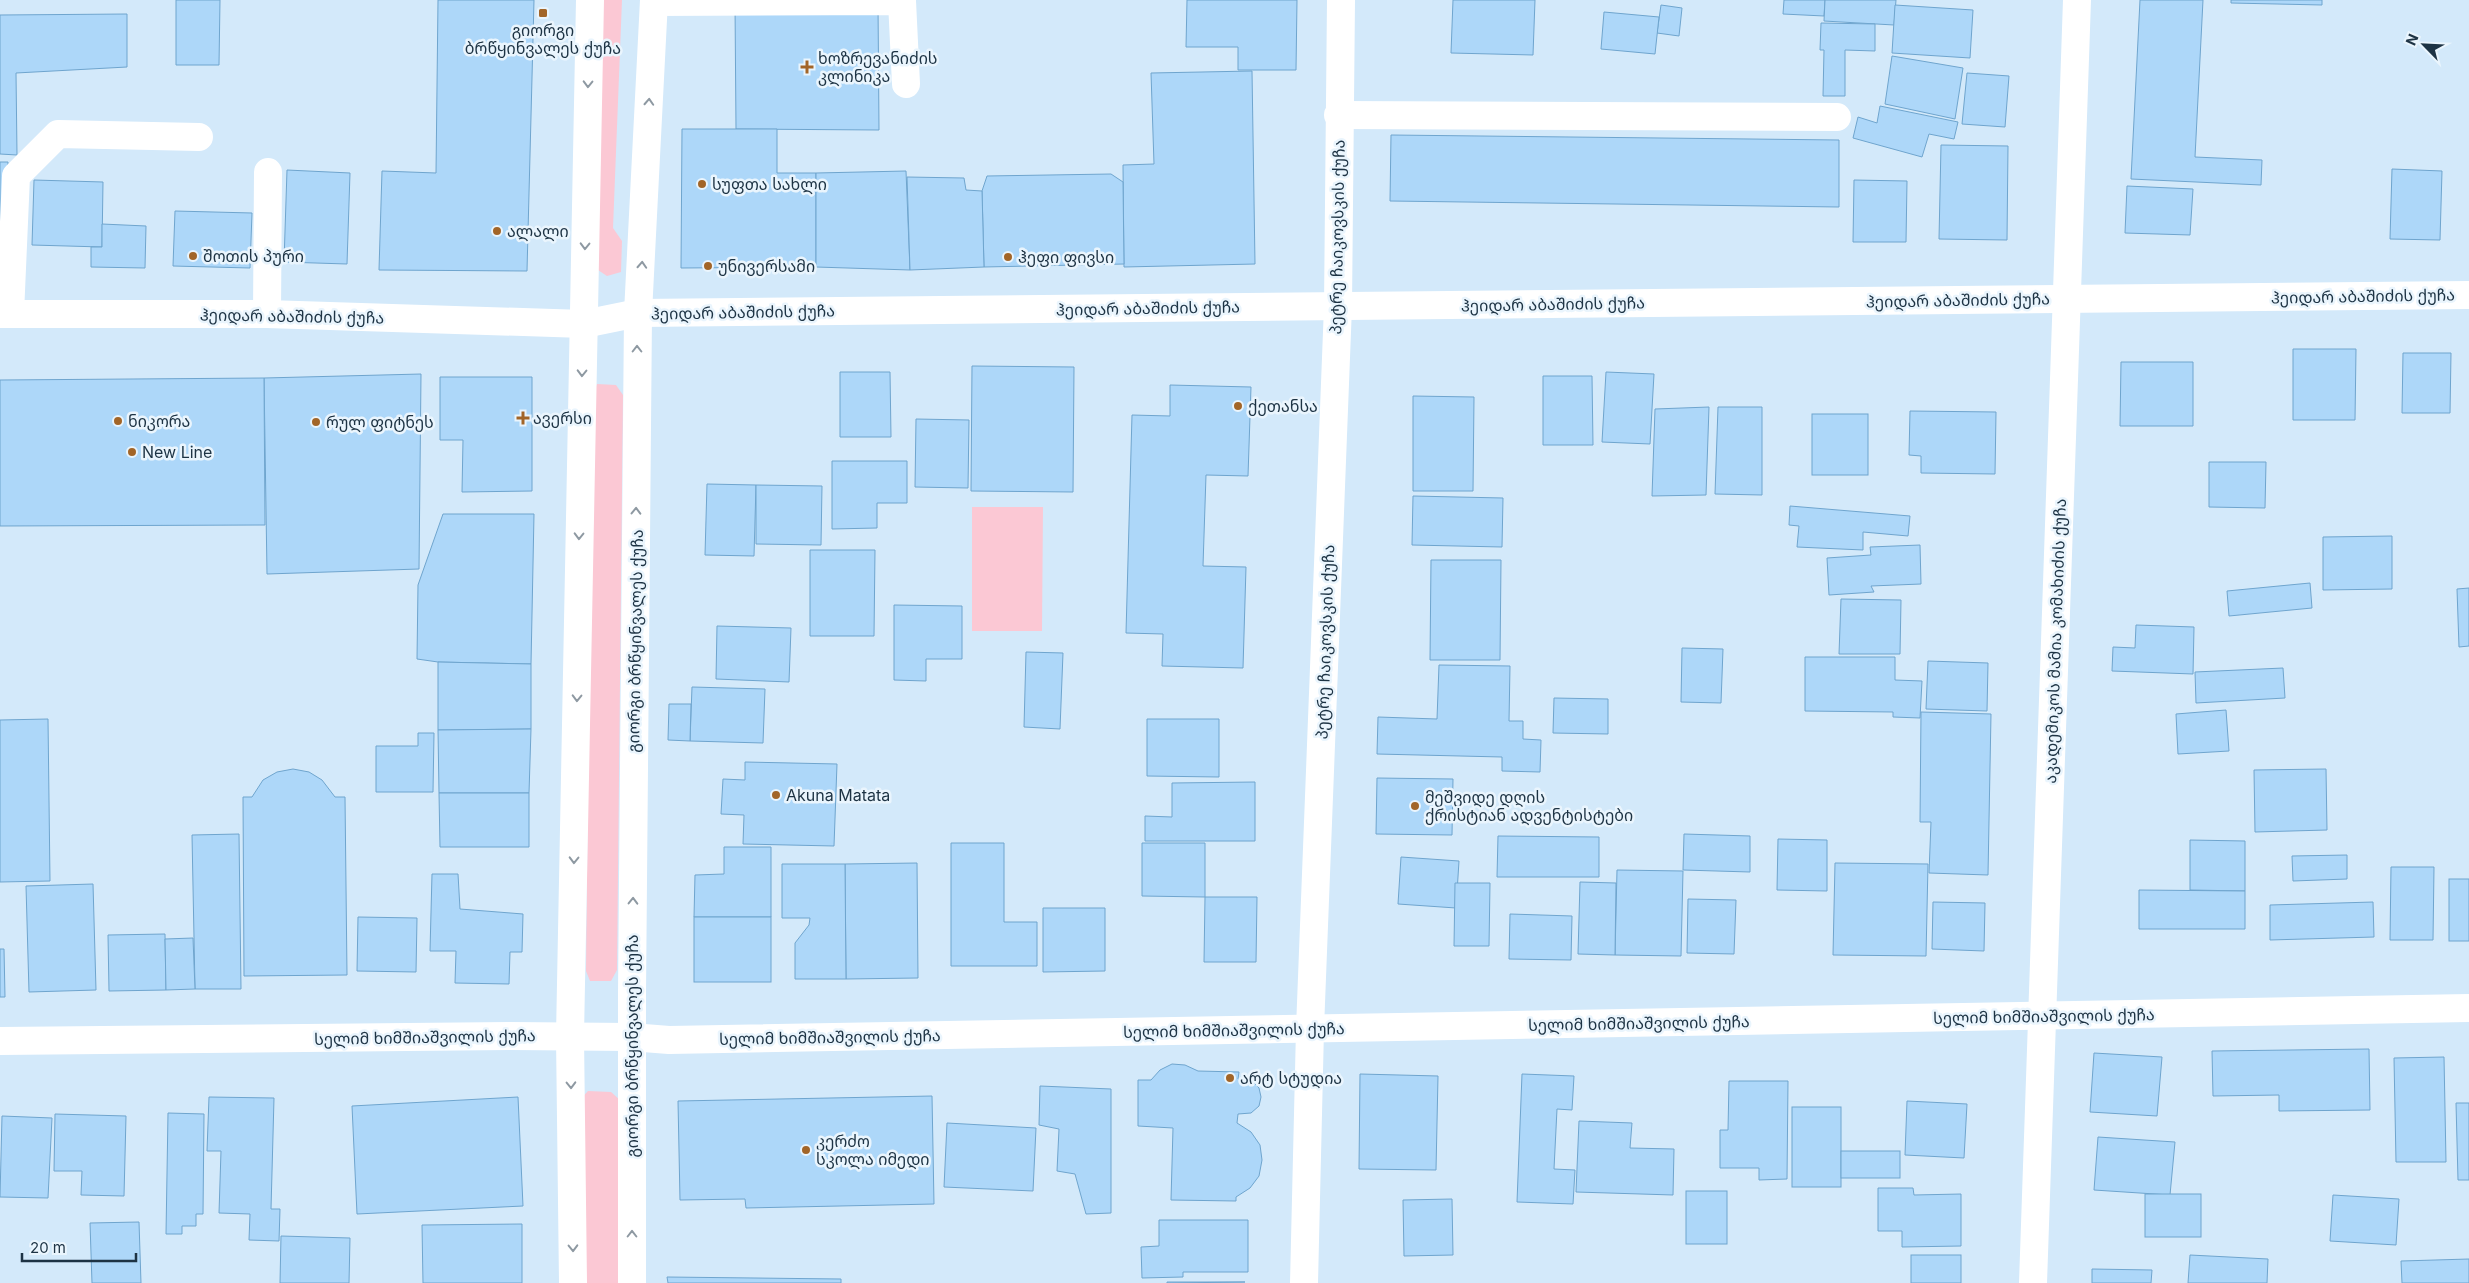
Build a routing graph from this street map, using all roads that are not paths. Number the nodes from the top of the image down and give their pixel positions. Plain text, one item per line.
1 (590, 0) edge
2 (1340, 0) edge
3 (2077, 0) edge
4 (654, 1) edge
5 (906, 84) dead end
6 (1338, 115) junction
7 (1837, 117) dead end
8 (199, 137) dead end
9 (268, 172) dead end
10 (2469, 295) edge
11 (2066, 299) junction
12 (1338, 306) junction
13 (638, 313) junction
14 (5, 314) edge
15 (268, 314) junction
16 (584, 324) junction
17 (2469, 1008) edge
18 (2042, 1016) junction
19 (1310, 1029) junction
20 (570, 1036) junction
21 (631, 1038) junction
22 (0, 1041) edge
23 (573, 1283) edge
24 (632, 1283) edge
25 (1304, 1283) edge
26 (2033, 1283) edge

1 -> 16 street
2 - 6 street, პეტრე ჩაიკოვსკის ქუჩა
3 - 11 street, აკადემიკოს მამია კომახიძის ქუჩა
4 - 5 street
13 -> 4 street, გიორგი ბრწყინვალეს ქუჩა
6 - 7 street
6 - 12 street, პეტრე ჩაიკოვსკის ქუჩა
8 - 14 street
9 - 15 street
10 - 11 street, ჰეიდარ აბაშიძის ქუჩა
11 - 12 street, ჰეიდარ აბაშიძის ქუჩა
11 - 18 street, აკადემიკოს მამია კომახიძის ქუჩა
12 - 13 street, ჰეიდარ აბაშიძის ქუჩა
12 - 19 street, პეტრე ჩაიკოვსკის ქუჩა
13 - 16 street, ჰეიდარ აბაშიძის ქუჩა
21 -> 13 street, გიორგი ბრწყინვალეს ქუჩა
14 - 15 street, ჰეიდარ აბაშიძის ქუჩა
15 - 16 street, ჰეიდარ აბაშიძის ქუჩა
16 -> 20 street
17 - 18 street, სელიმ ხიმშიაშვილის ქუჩა
18 - 19 street, სელიმ ხიმშიაშვილის ქუჩა
18 - 26 street, აკადემიკოს მამია კომახიძის ქუჩა
19 - 21 street, სელიმ ხიმშიაშვილის ქუჩა
19 - 25 street, პეტრე ჩაიკოვსკის ქუჩა
20 - 21 street, სელიმ ხიმშიაშვილის ქუჩა
20 - 22 street, სელიმ ხიმშიაშვილის ქუჩა
20 -> 23 street
24 -> 21 street, გიორგი ბრწყინვალეს ქუჩა

